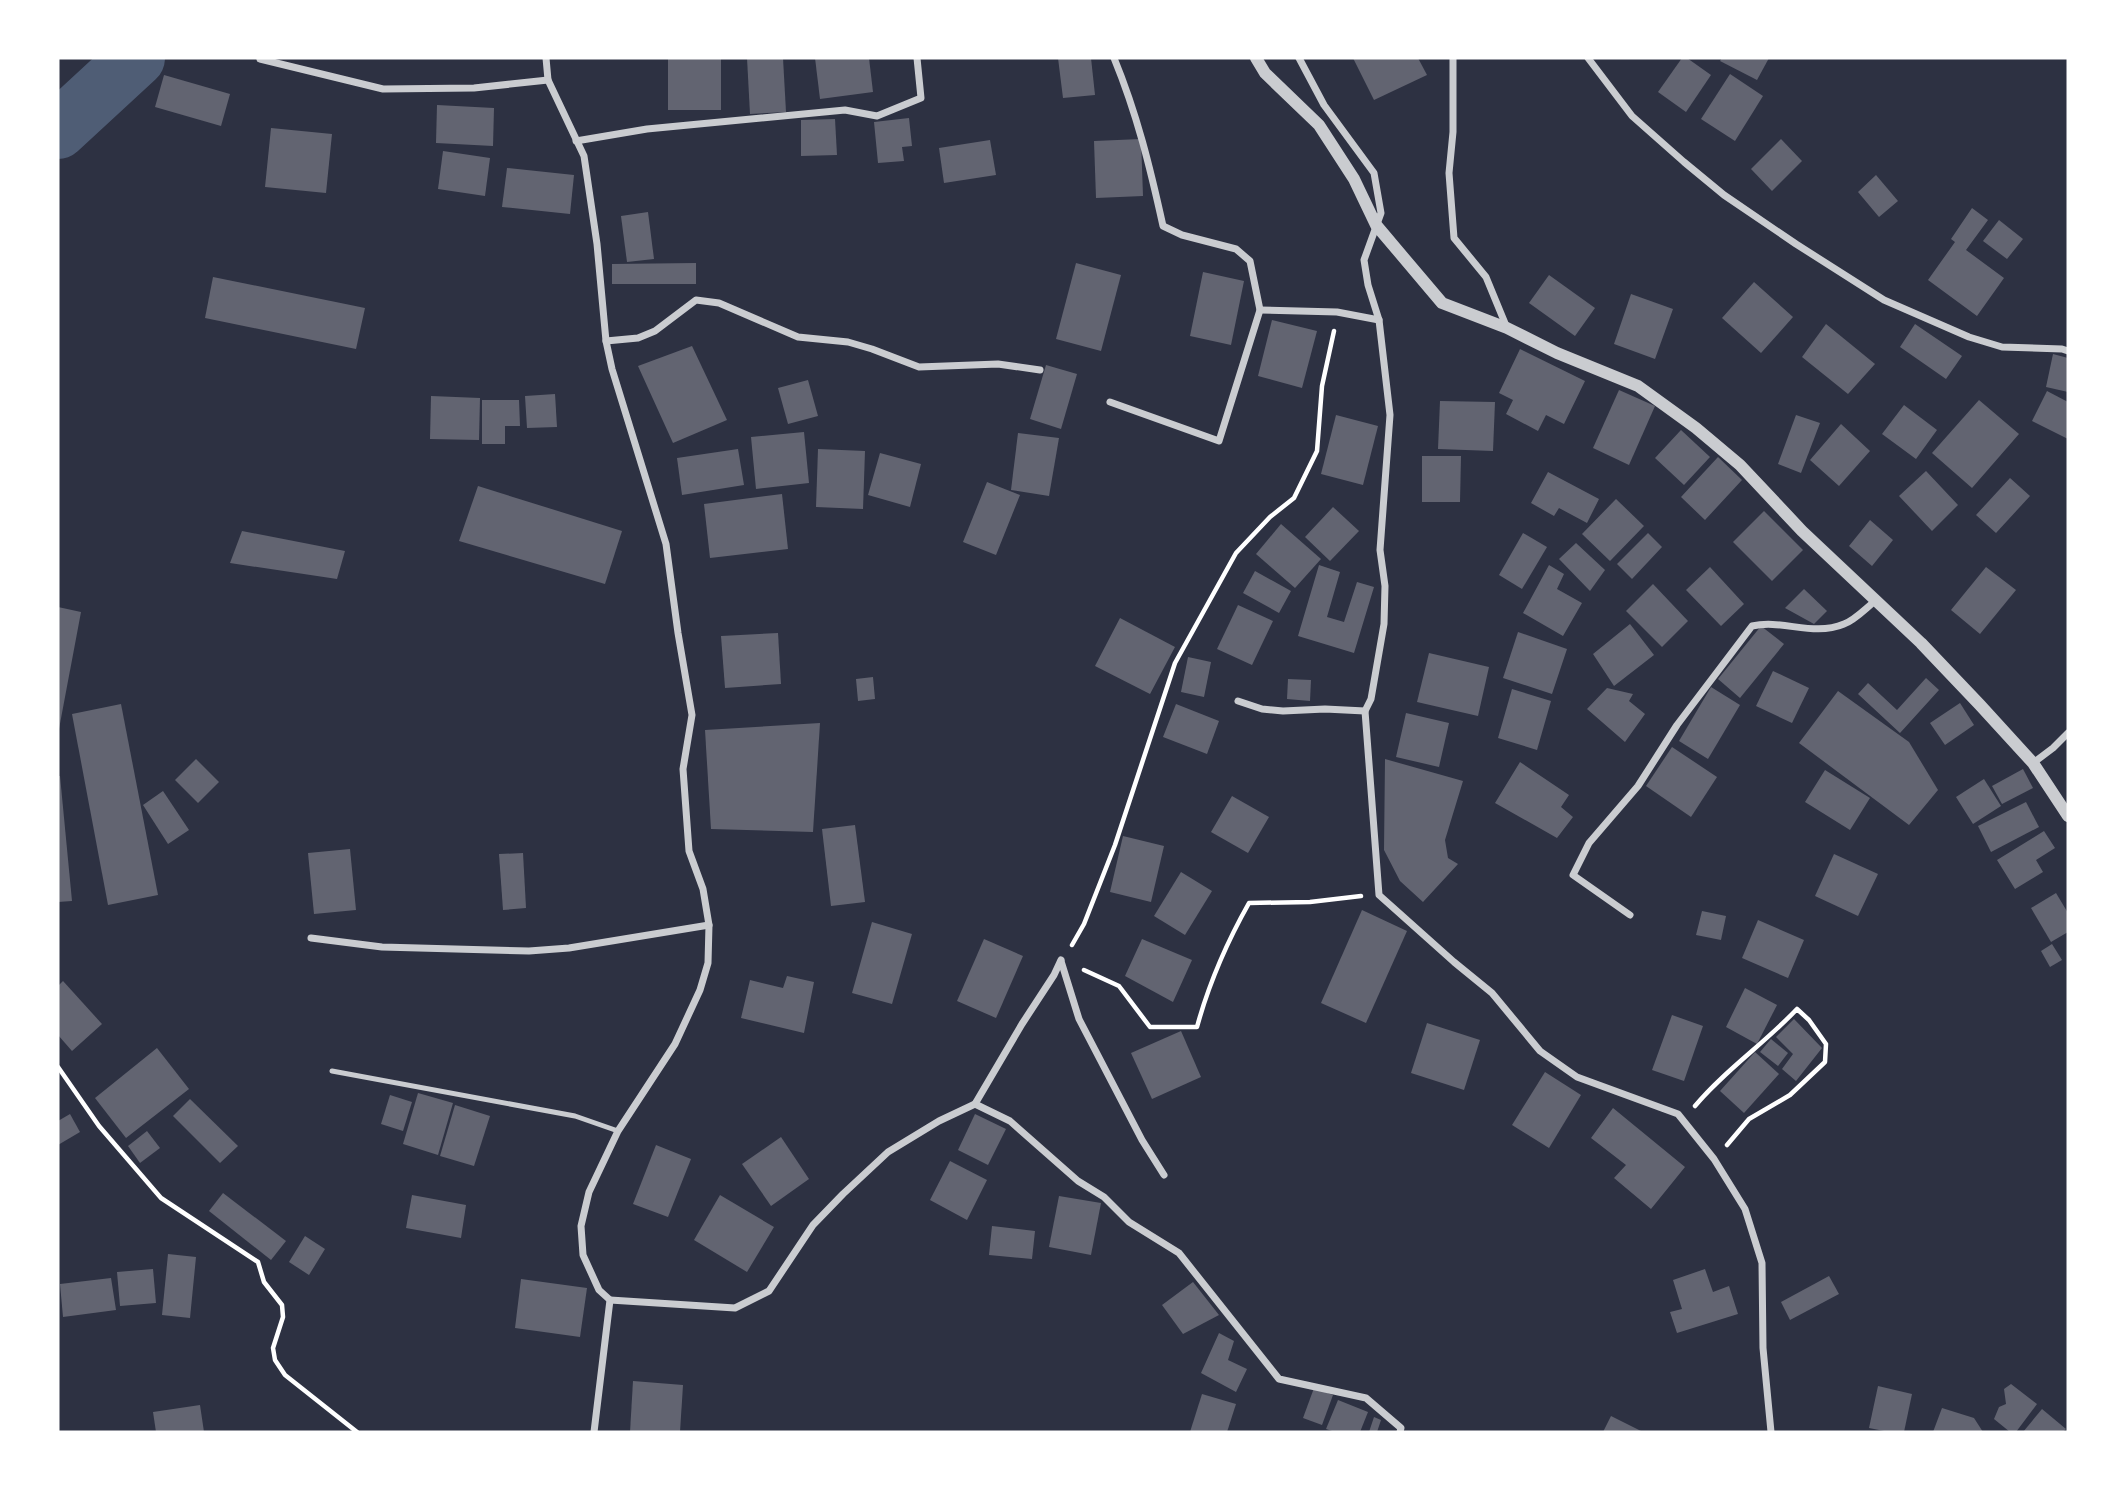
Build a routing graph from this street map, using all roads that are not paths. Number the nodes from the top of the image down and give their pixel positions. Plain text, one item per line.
1 (546, 58) edge
2 (917, 58) edge
3 (1114, 58) edge
4 (1256, 58) edge
5 (1299, 58) edge
6 (1453, 58) edge
7 (1588, 58) edge
8 (260, 59) edge
9 (548, 80) junction
10 (576, 141) junction
11 (1376, 225) junction
12 (1260, 310) junction
13 (1379, 320) junction
14 (1507, 328) junction
15 (606, 341) junction
16 (2068, 351) edge
17 (1040, 370) dead end
18 (1110, 402) dead end
19 (1875, 601) junction
20 (1238, 701) dead end
21 (1366, 711) junction
22 (2068, 733) edge
23 (2033, 763) junction
24 (2068, 816) edge
25 (1630, 915) dead end
26 (709, 925) junction
27 (311, 938) dead end
28 (332, 1071) dead end
29 (975, 1104) junction
30 (618, 1131) junction
31 (1164, 1175) dead end
32 (610, 1300) junction
33 (594, 1432) edge
34 (1400, 1432) edge
35 (1771, 1432) edge

1 - 9 street
2 - 10 street
3 - 12 street
4 - 11 street
5 - 11 street
6 - 14 street
7 - 16 street
8 - 9 street
9 - 10 street
10 - 15 street
11 - 13 street
11 - 14 street
12 - 13 street
12 - 18 street
13 - 21 street
14 - 19 street
15 - 17 street
15 - 26 street
19 - 23 street
19 - 25 street
20 - 21 street
21 - 35 street
22 - 23 street
23 - 24 street
26 - 27 street
26 - 30 street
28 - 30 lane
29 - 31 street
29 - 32 street
29 - 34 street
30 - 32 street
32 - 33 street

